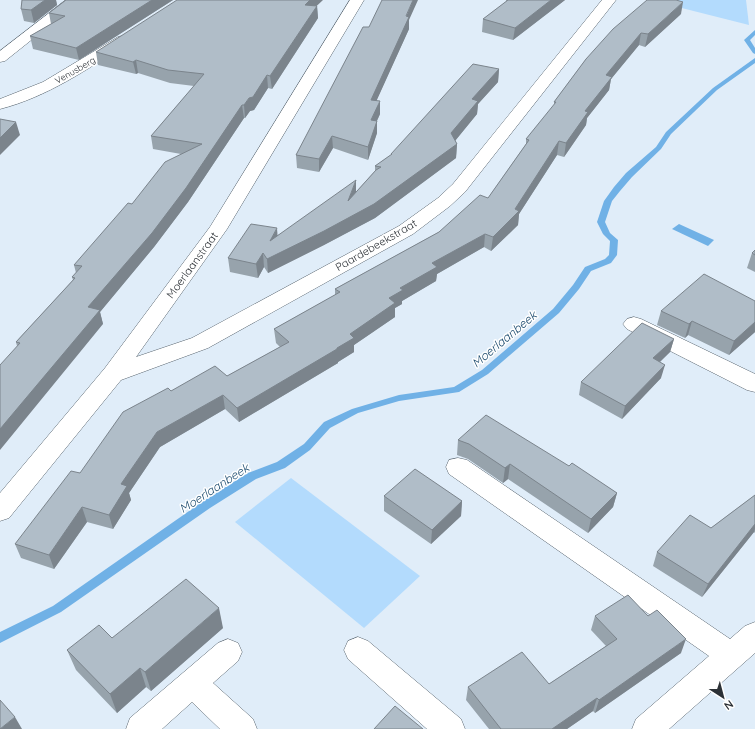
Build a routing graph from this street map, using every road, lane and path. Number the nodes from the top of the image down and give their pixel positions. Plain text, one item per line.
1 (357, 0) edge
2 (609, 0) edge
3 (72, 2) edge
4 (132, 34) edge
5 (0, 58) edge
6 (0, 104) edge
7 (634, 324) dead end
8 (113, 374) junction
9 (755, 384) edge
10 (458, 467) dead end
11 (0, 512) edge
12 (755, 635) edge
13 (358, 650) dead end
14 (228, 652) dead end
15 (731, 656) junction
16 (192, 683) junction
17 (141, 728) dead end
18 (242, 729) edge
19 (450, 729) edge
20 (647, 729) edge

1 - 8 street, Moerlaanstraat
2 - 8 street, Paardebeekstraat
3 - 5 street
4 - 6 street, Venusberg
7 - 9 street
8 - 11 street, Moerlaanstraat
10 - 15 street
12 - 15 street
13 - 19 street
14 - 16 street
15 - 20 street
16 - 17 street
16 - 18 street

